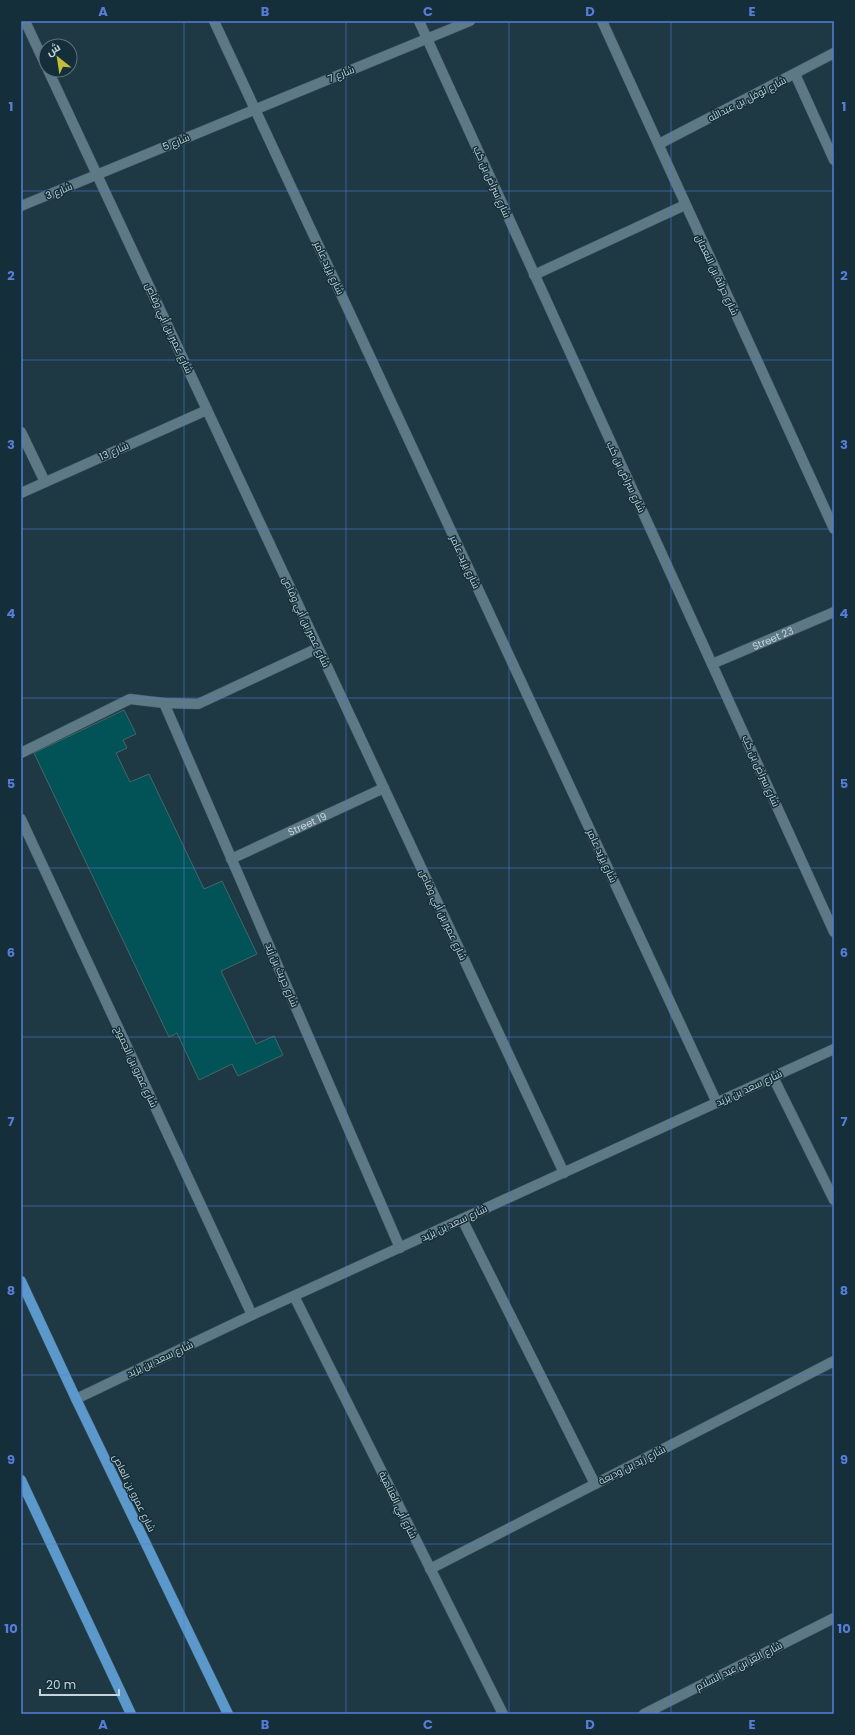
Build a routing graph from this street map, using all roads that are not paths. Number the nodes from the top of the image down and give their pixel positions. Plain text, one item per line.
1 (25, 21) edge
2 (214, 21) edge
3 (419, 21) edge
4 (470, 21) edge
5 (602, 21) edge
6 (427, 39) junction
7 (38, 49) edge
8 (834, 53) edge
9 (795, 74) junction
10 (52, 78) edge
11 (255, 110) junction
12 (659, 144) junction
13 (834, 160) edge
14 (97, 175) junction
15 (685, 205) junction
16 (21, 206) edge
17 (534, 275) junction
18 (207, 410) junction
19 (21, 432) edge
20 (45, 482) junction
21 (21, 493) edge
22 (834, 529) edge
23 (834, 612) edge
24 (318, 648) junction
25 (712, 664) junction
26 (164, 703) junction
27 (21, 753) edge
28 (384, 788) junction
29 (21, 819) edge
30 (231, 859) junction
31 (834, 932) edge
32 (834, 1049) edge
33 (773, 1077) junction
34 (717, 1103) junction
35 (564, 1173) junction
36 (834, 1200) edge
37 (462, 1219) junction
38 (400, 1248) junction
39 (21, 1281) edge
40 (294, 1296) junction
41 (252, 1315) junction
42 (834, 1361) edge
43 (76, 1399) junction
44 (21, 1480) edge
45 (595, 1484) junction
46 (430, 1569) junction
47 (834, 1618) edge
48 (131, 1714) edge
49 (228, 1714) edge
50 (503, 1714) edge
51 (644, 1714) edge

1 - 7 street
2 - 11 street, شارع يزيد عامر
3 - 6 street, شارع سراض بن كب
4 - 6 street, شارع 7
5 - 12 street, شارع حراثة بن النعمان
6 - 11 street, شارع 7
6 - 17 street, شارع سراض بن كب
8 - 9 street, شارع نوفل بن عبدالله
9 - 12 street, شارع نوفل بن عبدالله
9 - 13 street
10 - 14 street, شارع عمير بن أبي وقاص
11 - 14 street, شارع 5
11 - 34 street, شارع يزيد عامر
12 - 15 street, شارع حراثة بن النعمان
14 - 16 street, شارع 3
14 - 18 street, شارع عمير بن أبي وقاص
15 - 17 street
15 - 22 street, شارع حراثة بن النعمان
17 - 25 street, شارع سراض بن كب
18 - 20 street, شارع 13
18 - 24 street, شارع عمير بن أبي وقاص
19 - 20 street
20 - 21 street, شارع 13
23 - 25 street, Street 23
24 - 26 street
24 - 28 street, شارع عمير بن أبي وقاص
25 - 31 street, شارع سراض بن كب
26 - 27 street
26 - 30 street, شارع حريث بن زيد
28 - 30 street, Street 19
28 - 35 street, شارع عمير بن أبي وقاص
29 - 41 street, شارع عمرو بن الجموح
30 - 38 street, شارع حريث بن زيد
32 - 33 street, شارع سعد بن يزيد
33 - 34 street, شارع سعد بن يزيد
33 - 36 street
34 - 35 street, شارع سعد بن يزيد
35 - 37 street, شارع سعد بن يزيد
37 - 38 street, شارع سعد بن يزيد
37 - 45 street
38 - 40 street, شارع سعد بن يزيد
39 - 43 main road, شارع عمرو بن العاص
40 - 41 street, شارع سعد بن يزيد
40 - 46 street, شارع أبي العتاهية
41 - 43 street, شارع سعد بن يزيد
42 - 45 street, شارع زيد بن وديعة
43 - 49 main road, شارع عمرو بن العاص
44 - 48 main road
45 - 46 street, شارع زيد بن وديعة
46 - 50 street, شارع أبي العتاهية
47 - 51 street, شارع العز بن عبد السلام

